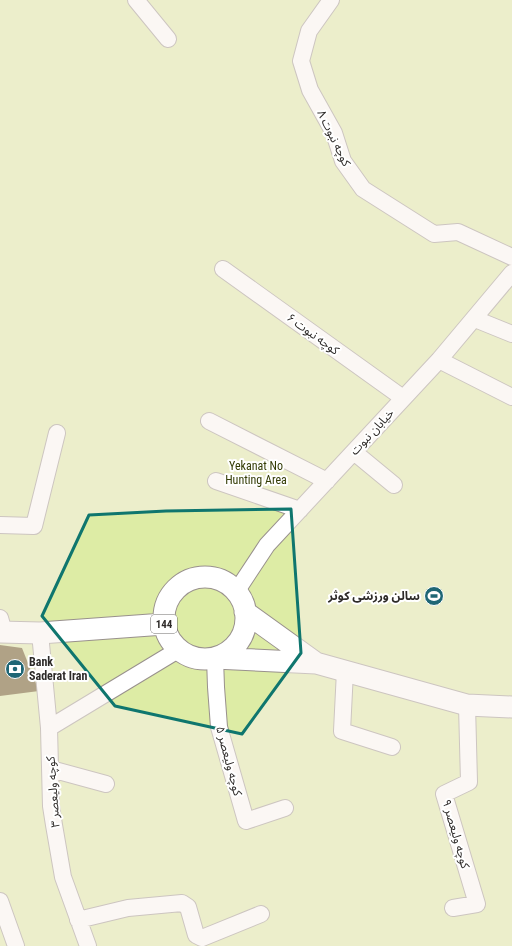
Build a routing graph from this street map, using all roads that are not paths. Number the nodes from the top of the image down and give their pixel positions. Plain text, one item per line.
1 (136, 0) edge
2 (331, 0) edge
3 (168, 39) dead end
4 (512, 257) edge
5 (223, 269) dead end
6 (512, 274) edge
7 (475, 319) junction
8 (512, 334) edge
9 (439, 360) junction
10 (512, 397) edge
11 (403, 398) junction
12 (209, 421) dead end
13 (57, 433) dead end
14 (354, 452) junction
15 (216, 481) dead end
16 (326, 481) junction
17 (394, 485) dead end
18 (300, 510) junction
19 (0, 525) edge
20 (236, 592) junction
21 (245, 612) junction
22 (164, 624) junction
23 (1, 627) edge
24 (40, 633) junction
25 (178, 650) junction
26 (215, 658) junction
27 (316, 663) junction
28 (345, 671) junction
29 (467, 706) junction
30 (512, 707) edge
31 (49, 728) junction
32 (392, 747) dead end
33 (51, 769) junction
34 (106, 784) dead end
35 (285, 808) dead end
36 (0, 901) edge
37 (452, 908) dead end
38 (261, 914) dead end
39 (78, 920) junction
40 (16, 946) edge
41 (88, 946) edge

1 - 3 street
2 - 4 street, کوچه نبوت ۸
5 - 11 street, کوچه نبوت ۶
6 - 7 street, خیابان نبوت
7 - 8 street
7 - 9 street, خیابان نبوت
9 - 10 street
9 - 11 street, خیابان نبوت
11 - 14 street, خیابان نبوت
12 - 16 street
13 - 19 street
14 - 16 street, خیابان نبوت
14 - 17 street
15 - 18 street
16 - 18 street, خیابان نبوت
18 - 20 street, خیابان نبوت
20 - 21 main road, 144
20 - 22 main road, 144
21 - 26 main road, 144
21 - 27 main road, 144
22 - 24 main road, 144
22 - 25 main road, 144
23 - 24 main road, 144
24 - 31 street, کوچه ولیعصر ۳
25 - 26 main road, 144
25 - 31 street
26 - 27 main road, 144
26 - 35 street, کوچه ولیعصر ۵
27 - 28 main road, 144
28 - 29 main road, 144
28 - 32 street
29 - 30 main road, 144
29 - 37 street, کوچه ولیعصر ۹
31 - 33 street, کوچه ولیعصر ۳
33 - 34 street
33 - 39 street, کوچه ولیعصر ۳
36 - 40 street
38 - 39 street
39 - 41 street, کوچه ولیعصر ۳

